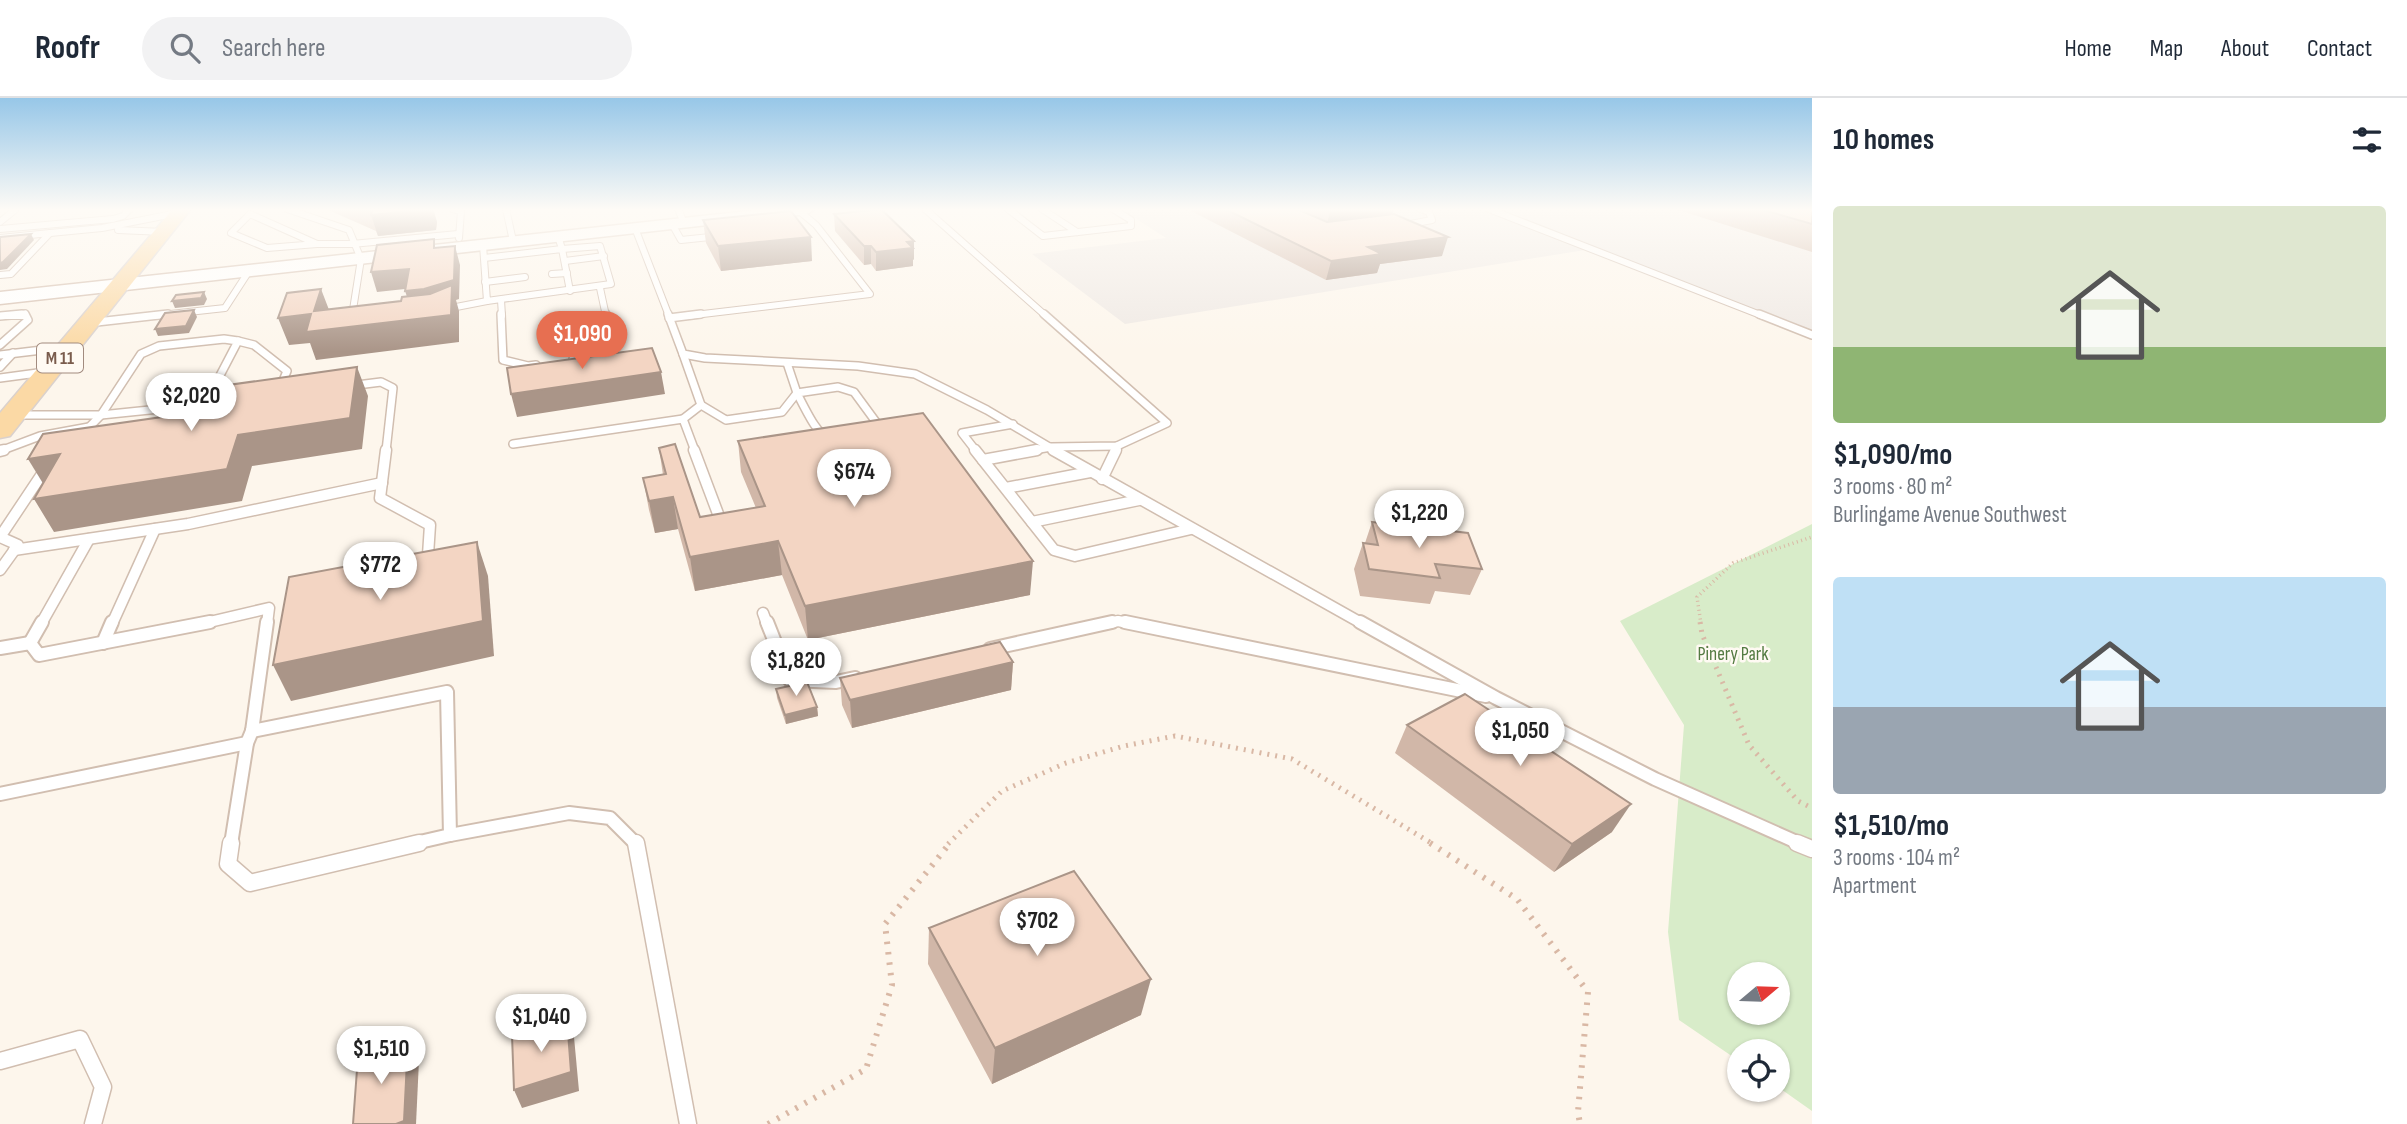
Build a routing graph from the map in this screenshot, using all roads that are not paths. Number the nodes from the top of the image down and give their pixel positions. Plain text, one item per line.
1 (604, 256) edge
2 (27, 257) edge
3 (143, 257) edge
4 (325, 257) edge
5 (357, 257) edge
6 (483, 257) edge
7 (564, 257) edge
8 (597, 257) edge
9 (646, 257) edge
10 (841, 257) edge
11 (979, 257) edge
12 (1612, 257) edge
13 (19, 260) junction
14 (565, 261) junction
15 (11, 264) edge
16 (249, 271) junction
17 (567, 273) junction
18 (0, 275) edge
19 (552, 275) dead end
20 (525, 277) dead end
21 (485, 282) junction
22 (119, 285) junction
23 (600, 288) junction
24 (570, 291) junction
25 (0, 298) edge
26 (502, 300) junction
27 (487, 301) junction
28 (435, 315) edge
29 (0, 316) edge
30 (669, 318) junction
31 (88, 323) junction
32 (363, 324) edge
33 (1812, 335) edge
34 (238, 341) junction
35 (0, 345) edge
36 (69, 346) junction
37 (13, 353) junction
38 (683, 354) junction
39 (0, 355) edge
40 (569, 360) edge
41 (787, 363) junction
42 (542, 364) edge
43 (0, 368) edge
44 (48, 371) junction
45 (0, 378) edge
46 (342, 387) edge
47 (291, 393) edge
48 (797, 393) junction
49 (217, 403) edge
50 (205, 405) junction
51 (701, 405) junction
52 (101, 415) junction
53 (683, 419) junction
54 (6, 420) edge
55 (1013, 424) junction
56 (89, 427) junction
57 (513, 444) dead end
58 (1117, 446) junction
59 (1051, 447) junction
60 (0, 451) edge
61 (61, 453) junction
62 (983, 460) junction
63 (1090, 472) junction
64 (1102, 479) junction
65 (382, 483) junction
66 (1006, 488) junction
67 (1139, 500) junction
68 (1032, 523) junction
69 (1191, 528) junction
70 (155, 529) junction
71 (725, 533) edge
72 (0, 537) edge
73 (89, 539) junction
74 (14, 550) junction
75 (0, 570) edge
76 (411, 571) edge
77 (282, 605) edge
78 (269, 608) junction
79 (763, 613) dead end
80 (30, 643) junction
81 (103, 643) junction
82 (0, 648) edge
83 (984, 650) edge
84 (863, 676) edge
85 (1496, 698) junction
86 (250, 737) junction
87 (0, 794) edge
88 (450, 835) junction
89 (1812, 849) edge
90 (0, 1062) edge
91 (93, 1124) edge
92 (688, 1124) edge

1 - 23 lane
2 - 13 lane
3 - 22 main road, M 11
4 - 16 street
5 - 32 lane
6 - 21 lane
7 - 14 lane
8 - 14 lane
9 - 30 lane
10 - 30 lane
11 - 58 lane
12 - 33 lane
13 - 15 lane
13 - 18 lane
14 - 17 lane
16 - 22 street
16 - 31 lane
17 - 19 lane
17 - 24 lane
20 - 21 lane
21 - 27 lane
22 - 25 street
22 - 31 main road, M 11
23 - 24 lane
23 - 40 lane
24 - 26 lane
26 - 27 lane
26 - 42 lane
27 - 28 lane
29 - 35 lane
30 - 38 lane
31 - 36 main road, M 11
34 - 47 lane
34 - 50 lane
34 - 52 lane
36 - 37 lane
36 - 44 main road, M 11
37 - 39 lane
37 - 43 lane
38 - 41 lane
38 - 51 lane
41 - 48 lane
41 - 55 lane
44 - 45 lane
44 - 54 main road, M 11
46 - 65 lane
48 - 48 lane
48 - 51 lane
49 - 50 lane
50 - 52 lane
50 - 61 lane
51 - 53 lane
52 - 54 lane
52 - 56 lane
53 - 57 lane
53 - 71 lane
55 - 59 lane
55 - 62 lane
56 - 60 lane
56 - 61 lane
58 - 59 lane
58 - 64 lane
59 - 62 lane
59 - 63 lane
61 - 72 lane
62 - 66 lane
63 - 64 lane
63 - 66 lane
64 - 67 lane
65 - 70 lane
65 - 76 lane
66 - 68 lane
67 - 68 lane
67 - 69 lane
68 - 69 lane
69 - 85 lane
70 - 73 lane
70 - 81 lane
72 - 74 lane
73 - 74 lane
73 - 80 lane
74 - 75 lane
77 - 78 lane
78 - 81 lane
78 - 86 lane
79 - 84 lane
80 - 81 lane
80 - 82 lane
83 - 85 lane
85 - 89 lane
86 - 87 lane
86 - 88 lane
86 - 88 lane
88 - 92 lane
90 - 91 lane

